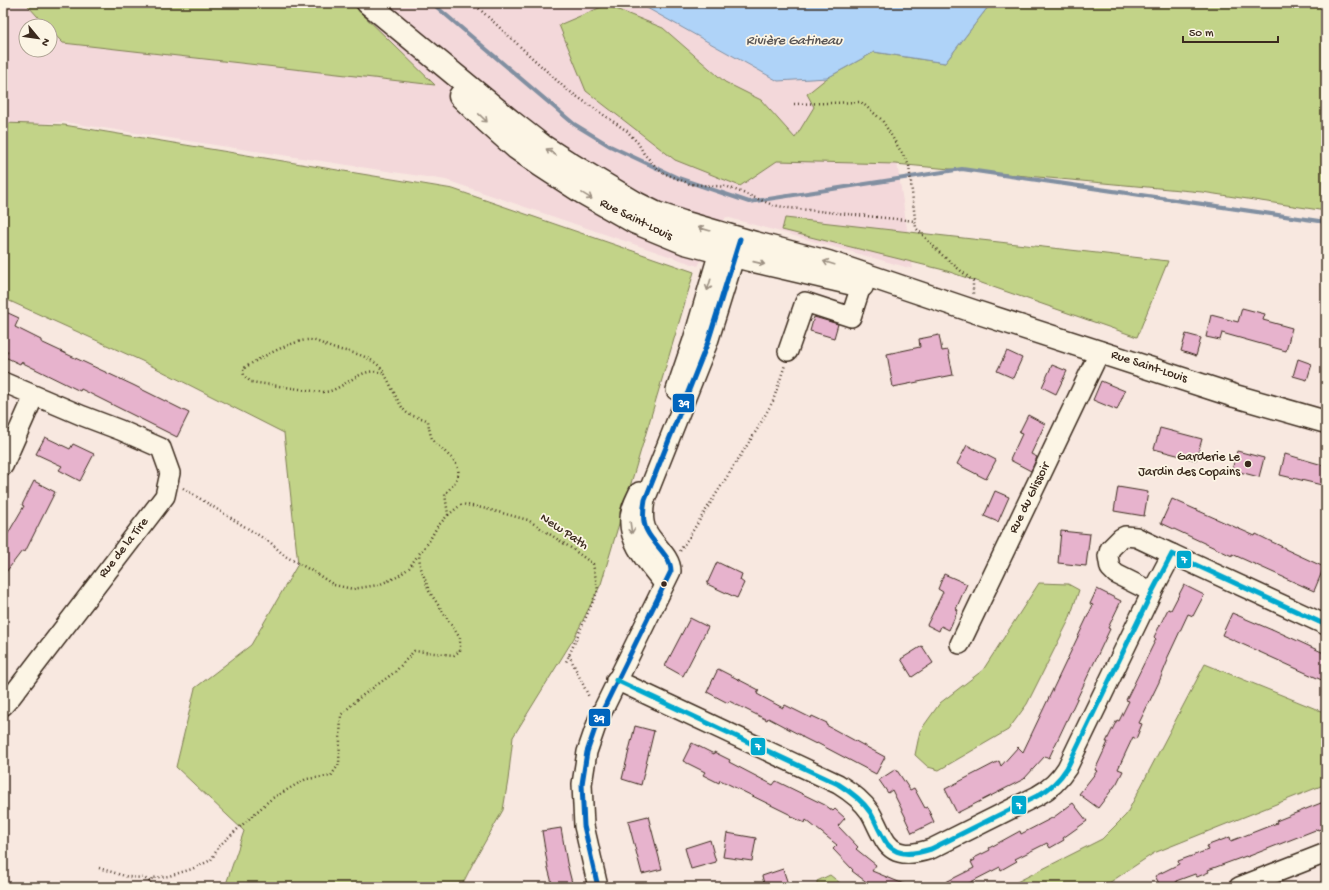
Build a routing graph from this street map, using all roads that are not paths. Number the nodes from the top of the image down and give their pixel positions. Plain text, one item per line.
1 (365, 3) edge
2 (368, 3) edge
3 (729, 245) junction
4 (861, 286) junction
5 (972, 310) junction
6 (788, 351) road end
7 (1100, 351) junction
8 (3, 382) edge
9 (34, 396) junction
10 (1326, 422) edge
11 (3, 466) edge
12 (1172, 554) junction
13 (1152, 592) junction
14 (1326, 625) edge
15 (960, 644) dead end
16 (616, 680) junction
17 (3, 706) edge
18 (1326, 854) edge
19 (598, 887) edge
20 (1239, 887) edge

1 -> 3 main road, Rue Saint-Louis
3 -> 2 main road, Rue Saint-Louis
3 -> 4 main road, Rue Saint-Louis
5 -> 3 main road, Rue Saint-Louis
3 - 16 street
4 - 5 main road, Rue Saint-Louis
4 - 6 street
5 - 7 main road, Rue Saint-Louis
7 - 10 main road, Rue Saint-Louis
7 - 15 street, Rue du Glissoir
8 - 9 street
9 - 11 street
9 - 17 street, Rue de la Tire
12 - 13 street
12 - 13 street
12 - 14 street
13 - 16 street
16 - 19 street
18 - 20 street

